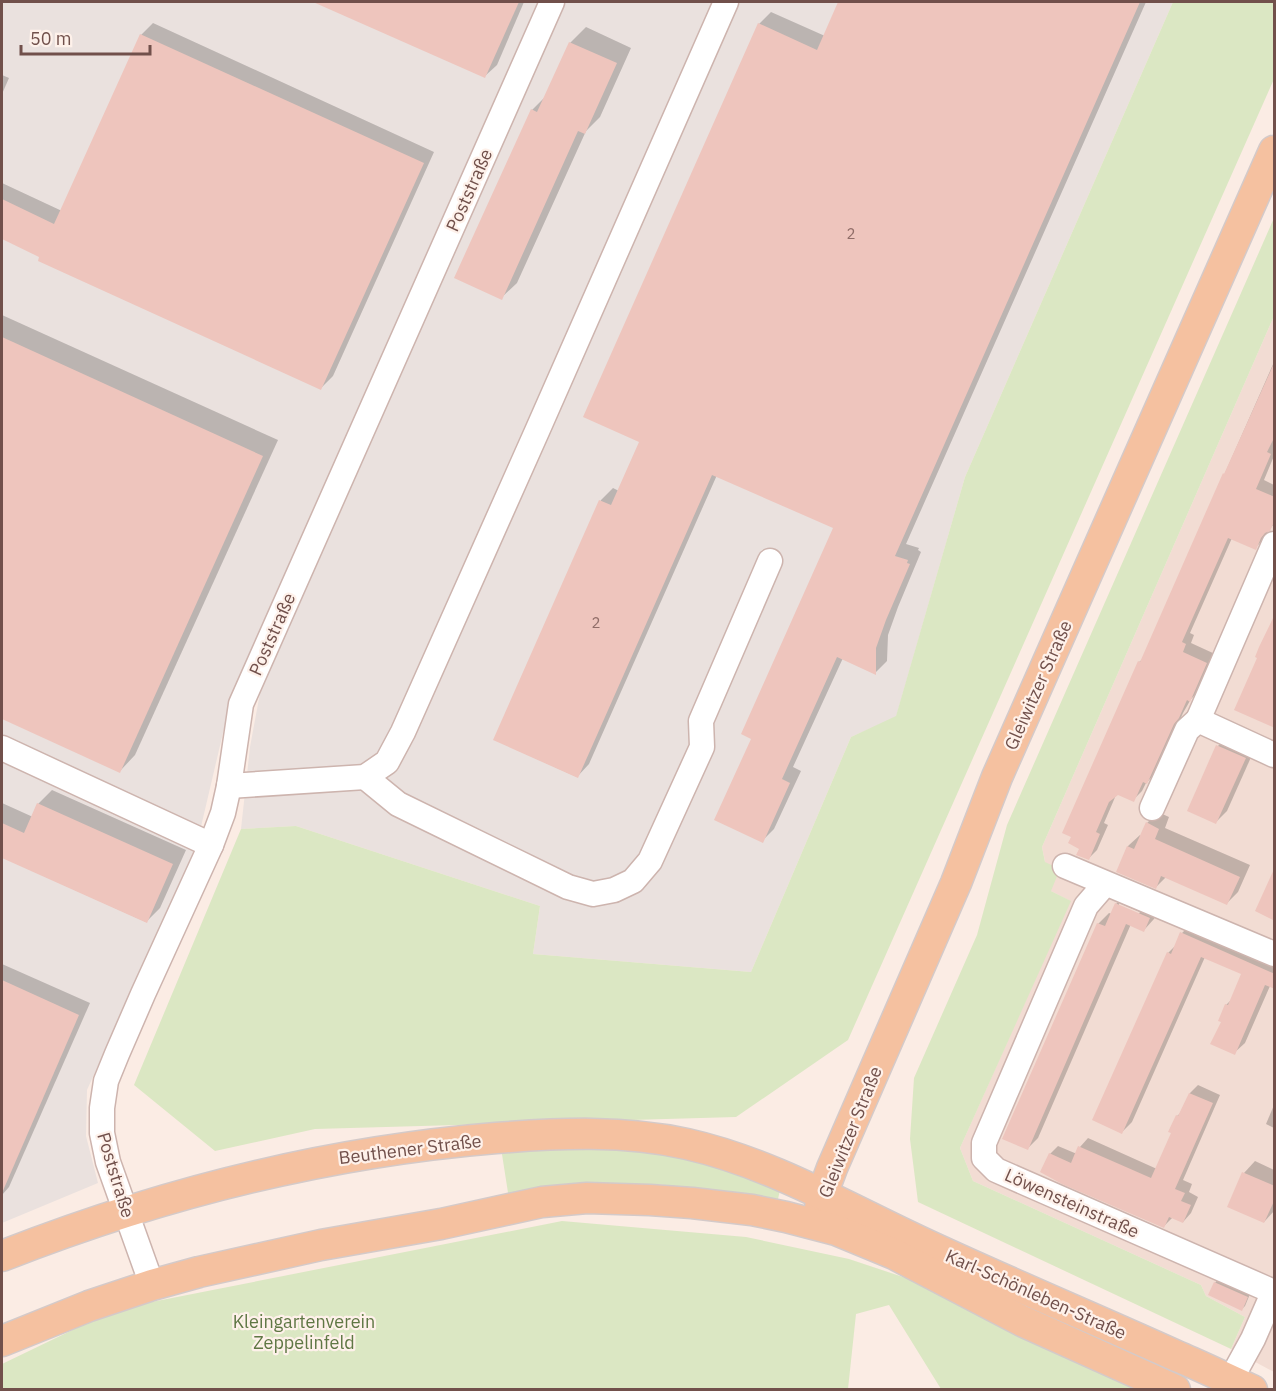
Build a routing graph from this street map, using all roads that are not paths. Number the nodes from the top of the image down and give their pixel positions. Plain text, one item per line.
1 (552, 2) edge
2 (726, 2) edge
3 (1275, 151) edge
4 (1275, 544) edge
5 (770, 561) dead end
6 (1198, 720) junction
7 (2, 748) edge
8 (1275, 755) edge
9 (365, 777) junction
10 (229, 786) junction
11 (1152, 808) dead end
12 (211, 845) junction
13 (1065, 866) dead end
14 (1105, 884) junction
15 (1275, 954) edge
16 (822, 1195) junction
17 (126, 1212) junction
18 (817, 1224) junction
19 (2, 1256) edge
20 (152, 1285) junction
21 (1274, 1292) edge
22 (2, 1341) edge
23 (1236, 1386) edge
24 (1176, 1389) edge

1 - 10 street, Poststraße
2 - 9 street
3 - 16 main road, Gleiwitzer Straße
4 - 6 street
5 - 9 street
6 - 8 street
6 - 11 street
7 - 12 street
9 - 10 street
10 - 12 street, Poststraße
12 - 17 street, Poststraße
13 - 14 street
14 - 15 street
14 - 21 street, Löwensteinstraße
16 - 17 main road, Beuthener Straße
16 - 18 main road, Gleiwitzer Straße
16 - 23 main road, Karl-Schönleben-Straße
17 - 19 main road, Beuthener Straße
17 - 20 street, Poststraße
18 - 20 main road
18 - 24 main road, Karl-Schönleben-Straße
20 - 22 main road
21 - 23 street

